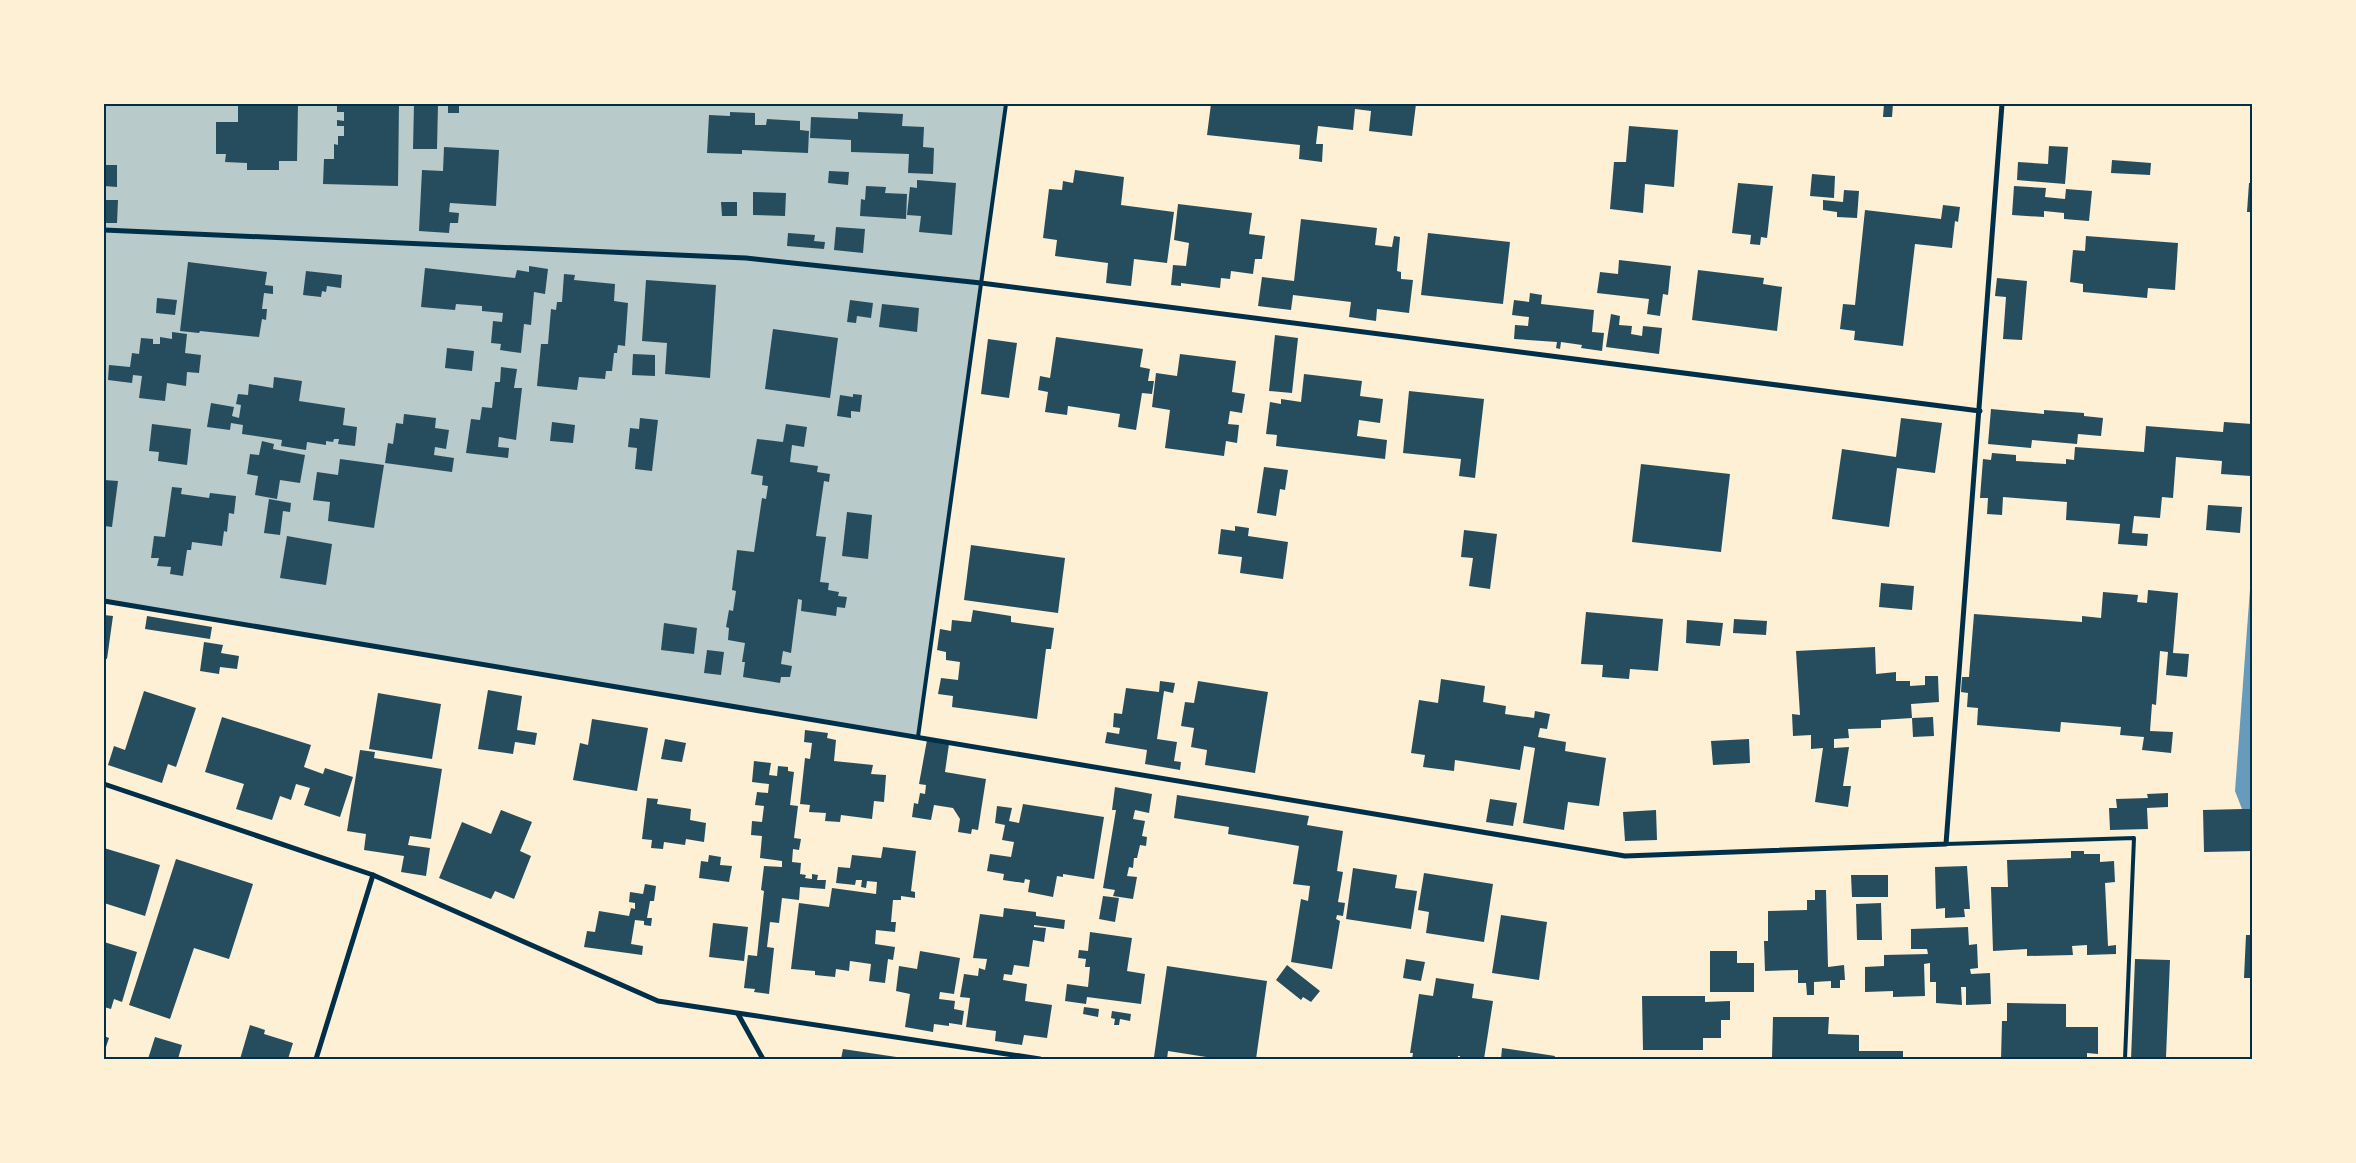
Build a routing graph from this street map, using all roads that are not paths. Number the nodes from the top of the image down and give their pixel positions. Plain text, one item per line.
1 (1006, 104) edge
2 (2002, 104) edge
3 (104, 230) edge
4 (981, 283) junction
5 (1980, 411) junction
6 (104, 601) edge
7 (918, 737) junction
8 (104, 784) edge
9 (1946, 844) junction
10 (373, 875) junction
11 (738, 1014) junction
12 (316, 1059) edge
13 (763, 1059) edge
14 (1040, 1059) edge
15 (2125, 1059) edge

1 - 4 lane
2 - 5 street
3 - 4 street
4 - 5 street
4 - 7 lane
5 - 9 street
6 - 7 street
7 - 9 street
8 - 10 street
9 - 15 lane
10 - 11 street
10 - 12 street
11 - 13 street
11 - 14 street

